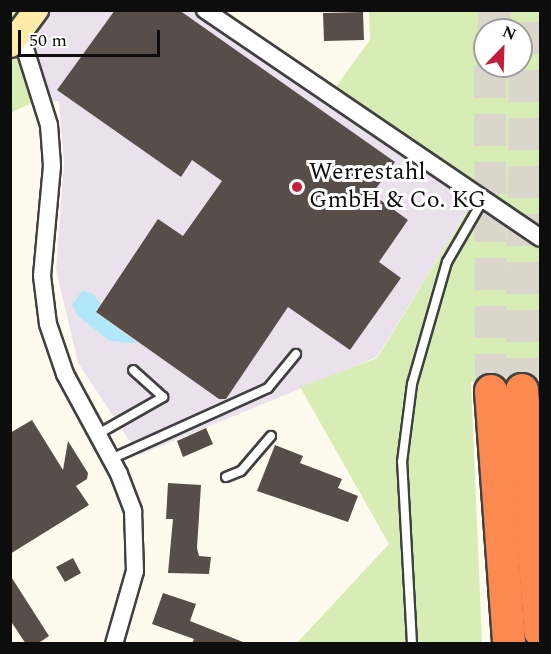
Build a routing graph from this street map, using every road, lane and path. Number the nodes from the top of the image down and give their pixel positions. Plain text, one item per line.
1 (36, 10) edge
2 (205, 10) edge
3 (15, 39) edge
4 (483, 200) junction
5 (540, 238) edge
6 (296, 354) dead end
7 (133, 370) dead end
8 (98, 434) junction
9 (272, 436) dead end
10 (111, 459) junction
11 (226, 477) dead end
12 (540, 631) edge
13 (114, 644) edge
14 (412, 644) edge
15 (509, 644) edge

1 - 3 street
2 - 4 street
3 - 8 street
4 - 5 street
4 - 14 lane
6 - 10 lane
7 - 8 lane
8 - 10 street
9 - 11 lane
10 - 13 street
12 - 15 highway

